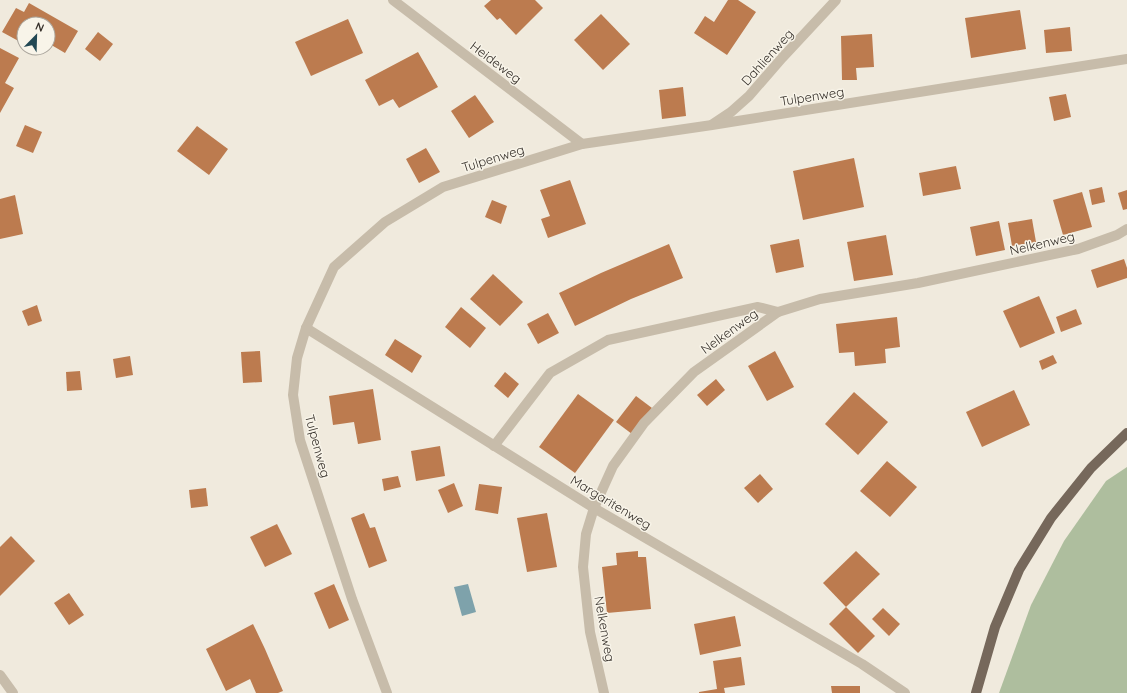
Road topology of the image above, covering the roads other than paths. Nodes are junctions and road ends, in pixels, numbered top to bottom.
1 (393, 0) edge
2 (836, 0) edge
3 (1127, 59) edge
4 (712, 125) junction
5 (582, 144) junction
6 (1127, 229) edge
7 (778, 312) junction
8 (306, 328) junction
9 (1127, 433) edge
10 (494, 446) junction
11 (594, 508) junction
12 (0, 675) edge
13 (13, 693) edge
14 (387, 693) edge
15 (604, 693) edge
16 (905, 693) edge
17 (976, 693) edge

1 - 5 street, Heideweg
2 - 4 street, Dahlienweg
3 - 4 street, Tulpenweg
4 - 5 street, Tulpenweg
5 - 8 street, Tulpenweg
6 - 7 street, Nelkenweg
7 - 10 street
7 - 11 street, Nelkenweg
8 - 10 street, Margaritenweg
8 - 14 street, Tulpenweg
9 - 17 main road
10 - 11 street, Margaritenweg
11 - 15 street, Nelkenweg
11 - 16 street, Margaritenweg
12 - 13 street

